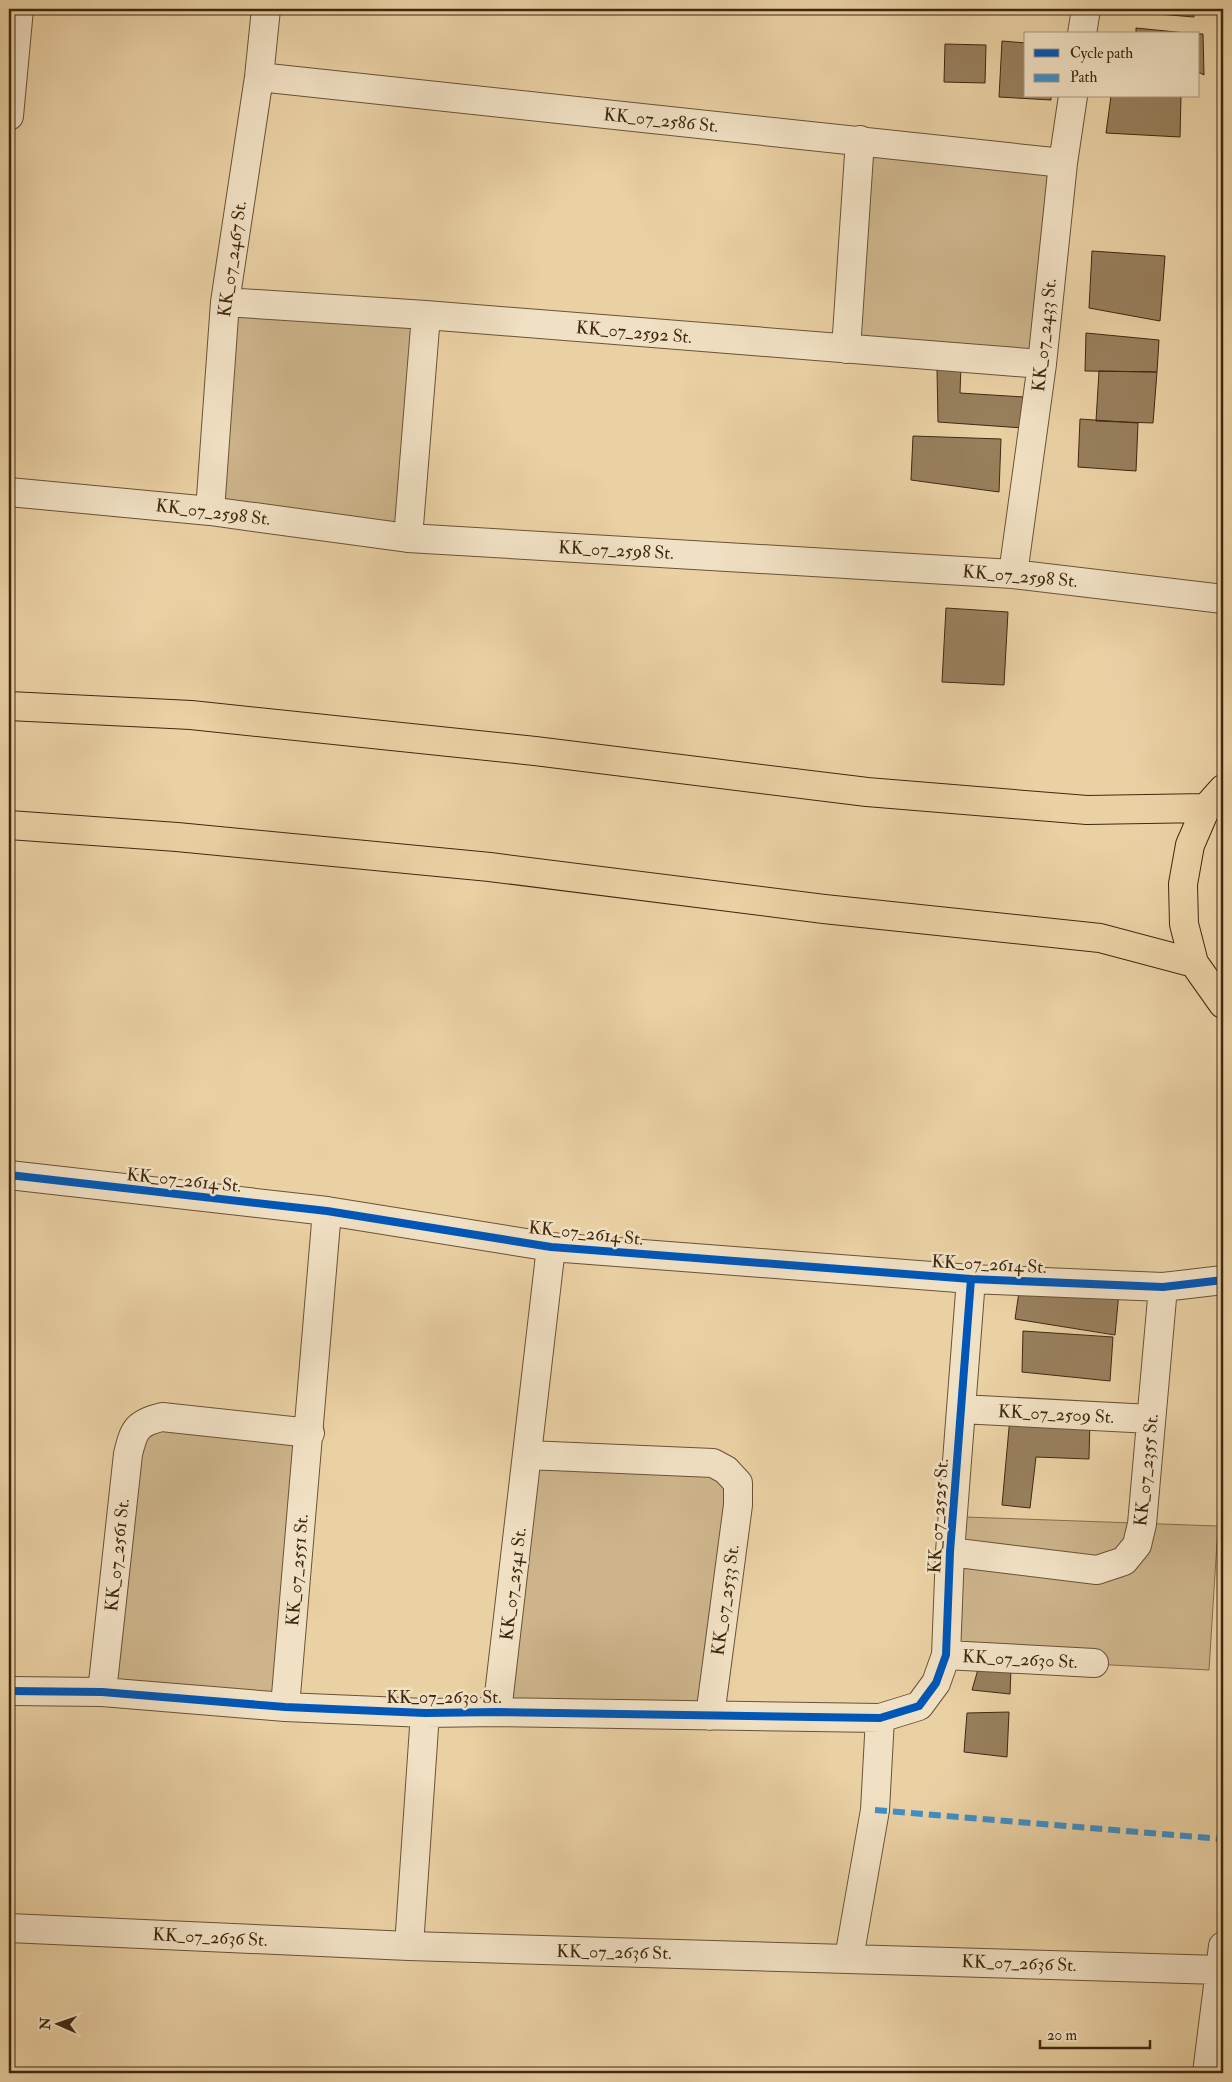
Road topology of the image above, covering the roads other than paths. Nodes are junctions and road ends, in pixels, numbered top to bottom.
1 (19, 9) edge
2 (266, 9) edge
3 (1086, 9) edge
4 (1082, 32) edge
5 (12, 51) edge
6 (259, 78) junction
7 (1073, 98) edge
8 (9, 116) edge
9 (860, 140) junction
10 (1063, 163) junction
11 (225, 302) junction
12 (426, 315) junction
13 (846, 348) junction
14 (1042, 364) junction
15 (9, 492) edge
16 (210, 511) junction
17 (408, 538) junction
18 (1013, 574) junction
19 (1223, 599) edge
20 (9, 706) edge
21 (1215, 798) edge
22 (9, 825) edge
23 (1194, 963) junction
24 (1223, 1004) edge
25 (9, 1175) edge
26 (327, 1211) junction
27 (551, 1247) junction
28 (972, 1279) junction
29 (1223, 1280) edge
30 (1163, 1287) junction
31 (962, 1408) junction
32 (1151, 1419) junction
33 (310, 1433) junction
34 (528, 1456) junction
35 (950, 1552) junction
36 (946, 1655) junction
37 (1094, 1663) dead end
38 (9, 1691) edge
39 (102, 1692) junction
40 (285, 1707) junction
41 (497, 1712) junction
42 (425, 1713) junction
43 (710, 1716) junction
44 (880, 1718) junction
45 (9, 1928) edge
46 (409, 1946) junction
47 (849, 1958) junction
48 (1222, 1958) edge
49 (1207, 2073) edge

1 - 5 street
2 - 6 street, KK_07_2467 St.
3 - 4 street
5 - 8 street
6 - 9 street, KK_07_2586 St.
6 - 11 street, KK_07_2467 St.
7 - 10 street, KK_07_2433 St.
9 - 10 street, KK_07_2586 St.
9 - 13 street
10 - 14 street, KK_07_2433 St.
11 - 12 street, KK_07_2592 St.
11 - 16 street, KK_07_2467 St.
12 - 13 street, KK_07_2592 St.
12 - 17 street
13 - 14 street, KK_07_2592 St.
14 - 18 street, KK_07_2433 St.
15 - 16 street, KK_07_2598 St.
16 - 17 street, KK_07_2598 St.
17 - 18 street, KK_07_2598 St.
18 - 19 street, KK_07_2598 St.
20 - 21 highway
21 - 23 highway
22 - 23 highway
23 - 24 highway
25 - 26 street, KK_07_2614 St.
26 - 27 street, KK_07_2614 St.
26 - 33 street, KK_07_2551 St.
27 - 28 street, KK_07_2614 St.
27 - 34 street, KK_07_2541 St.
28 - 30 street, KK_07_2614 St.
28 - 31 street, KK_07_2525 St.
29 - 30 street, KK_07_2614 St.
30 - 32 street, KK_07_2355 St.
31 - 32 street, KK_07_2509 St.
31 - 35 street, KK_07_2525 St.
32 - 35 street, KK_07_2355 St.
33 - 39 street, KK_07_2561 St.
33 - 40 street, KK_07_2551 St.
34 - 41 street, KK_07_2541 St.
34 - 43 street, KK_07_2533 St.
35 - 36 street, KK_07_2525 St.
36 - 37 street, KK_07_2630 St.
36 - 44 street, KK_07_2525 St.
38 - 39 street, KK_07_2630 St.
39 - 40 street, KK_07_2630 St.
40 - 42 street, KK_07_2630 St.
41 - 42 street, KK_07_2630 St.
41 - 43 street, KK_07_2630 St.
42 - 46 street
43 - 44 street, KK_07_2630 St.
44 - 47 street
45 - 46 street, KK_07_2636 St.
46 - 47 street, KK_07_2636 St.
47 - 48 street, KK_07_2636 St.
48 - 49 street

